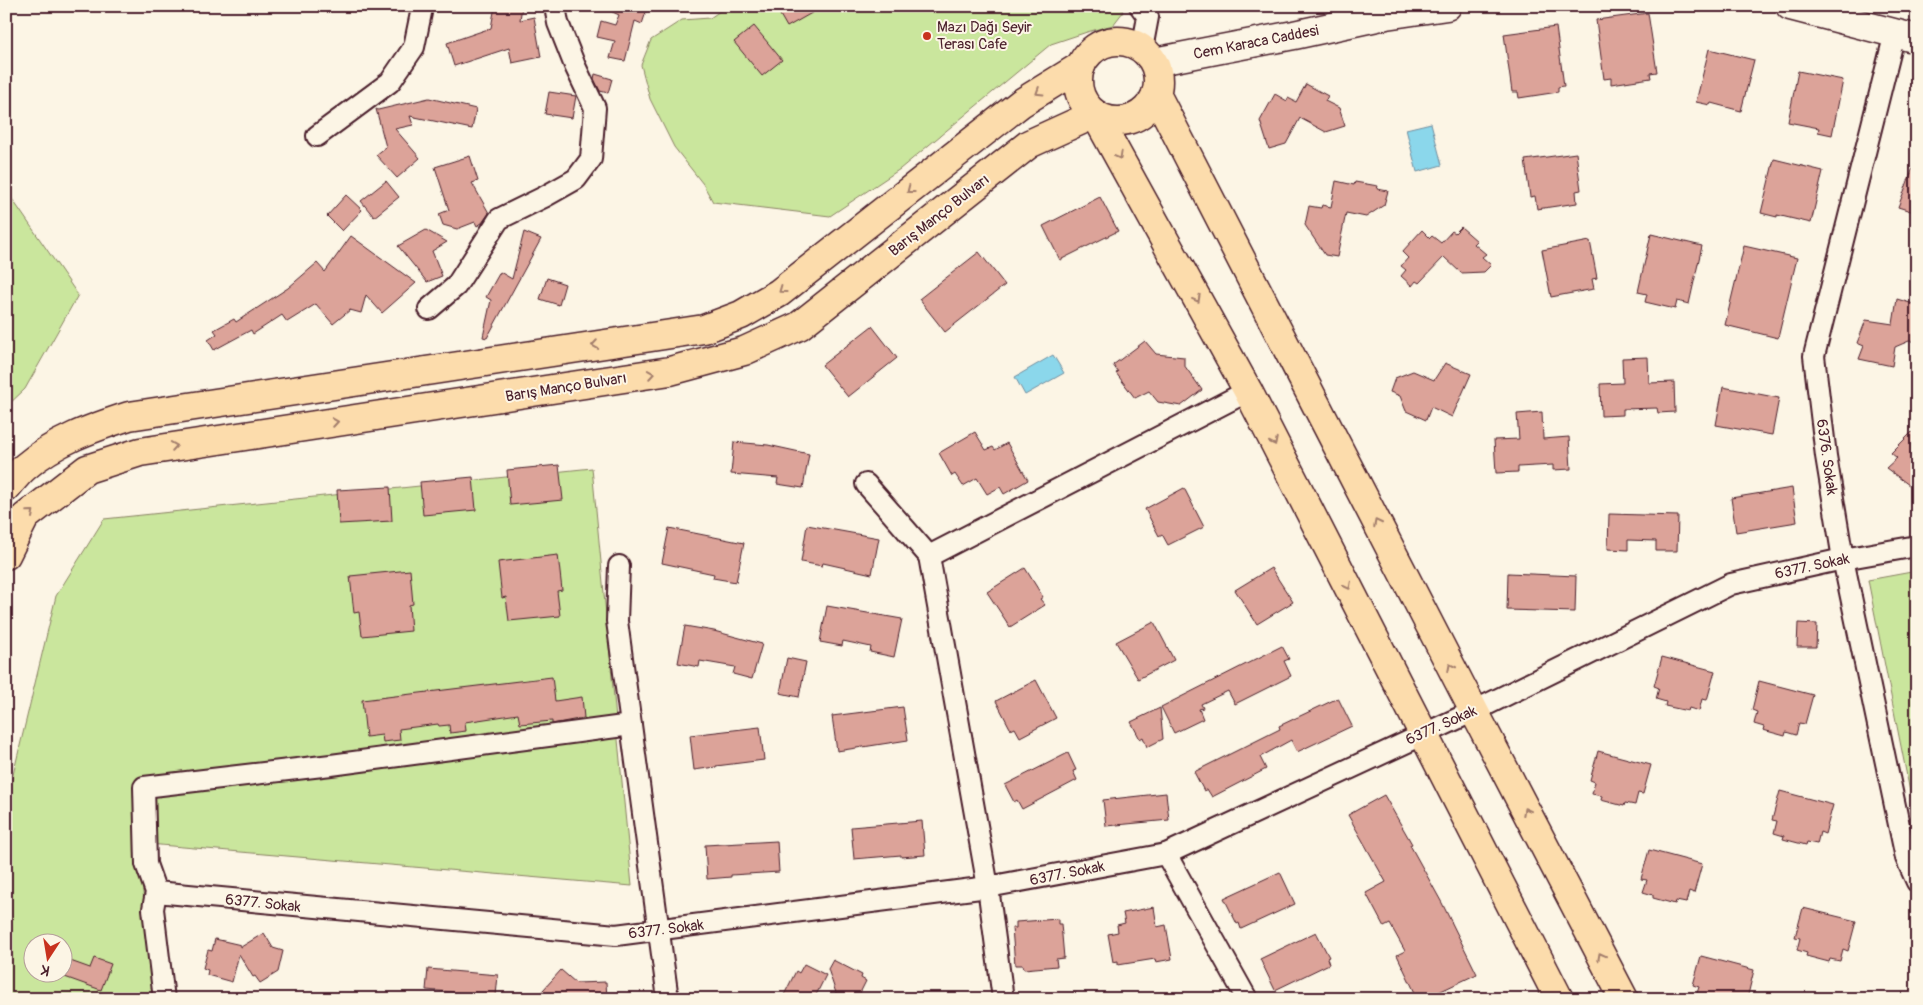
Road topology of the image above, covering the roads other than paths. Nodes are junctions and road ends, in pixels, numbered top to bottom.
1 (419, 6) edge
2 (555, 6) edge
3 (1140, 6) edge
4 (1447, 6) edge
5 (1790, 6) edge
6 (1906, 36) edge
7 (1148, 56) junction
8 (1081, 66) junction
9 (1156, 94) junction
10 (1095, 114) junction
11 (317, 136) dead end
12 (429, 308) dead end
13 (1248, 391) junction
14 (866, 484) dead end
15 (6, 488) edge
16 (1917, 546) edge
17 (6, 555) edge
18 (929, 556) junction
19 (1842, 559) junction
20 (619, 566) dead end
21 (1474, 711) junction
22 (631, 725) junction
23 (1423, 733) junction
24 (1166, 854) junction
25 (1911, 857) edge
26 (1917, 882) edge
27 (988, 887) junction
28 (156, 892) junction
29 (658, 931) junction
30 (164, 999) edge
31 (668, 999) edge
32 (1003, 999) edge
33 (1247, 999) edge
34 (1559, 999) edge
35 (1624, 999) edge

1 - 11 street
2 - 12 street
3 - 7 street
4 - 7 street, Cem Karaca Caddesi
5 - 6 street
6 - 19 street, 6376. Sokak
7 - 8 main road
7 - 9 main road
8 - 10 main road
8 -> 15 main road
9 - 10 main road
21 -> 9 main road
10 -> 13 main road
17 -> 10 main road, Barış Manço Bulvarı
13 - 18 street
13 -> 23 main road
14 - 18 street
16 - 19 street, 6377. Sokak
18 - 27 street
19 - 21 street, 6377. Sokak
19 - 25 street, 6376. Sokak
20 - 22 street
21 - 23 street, 6377. Sokak
35 -> 21 main road
22 - 28 street
22 - 29 street
23 - 24 street, 6377. Sokak
23 - 34 main road
24 - 27 street, 6377. Sokak
24 - 33 street
25 - 26 street, 6376. Sokak
27 - 29 street, 6377. Sokak
27 - 32 street
28 - 29 street, 6377. Sokak
28 - 30 street
29 - 31 street

